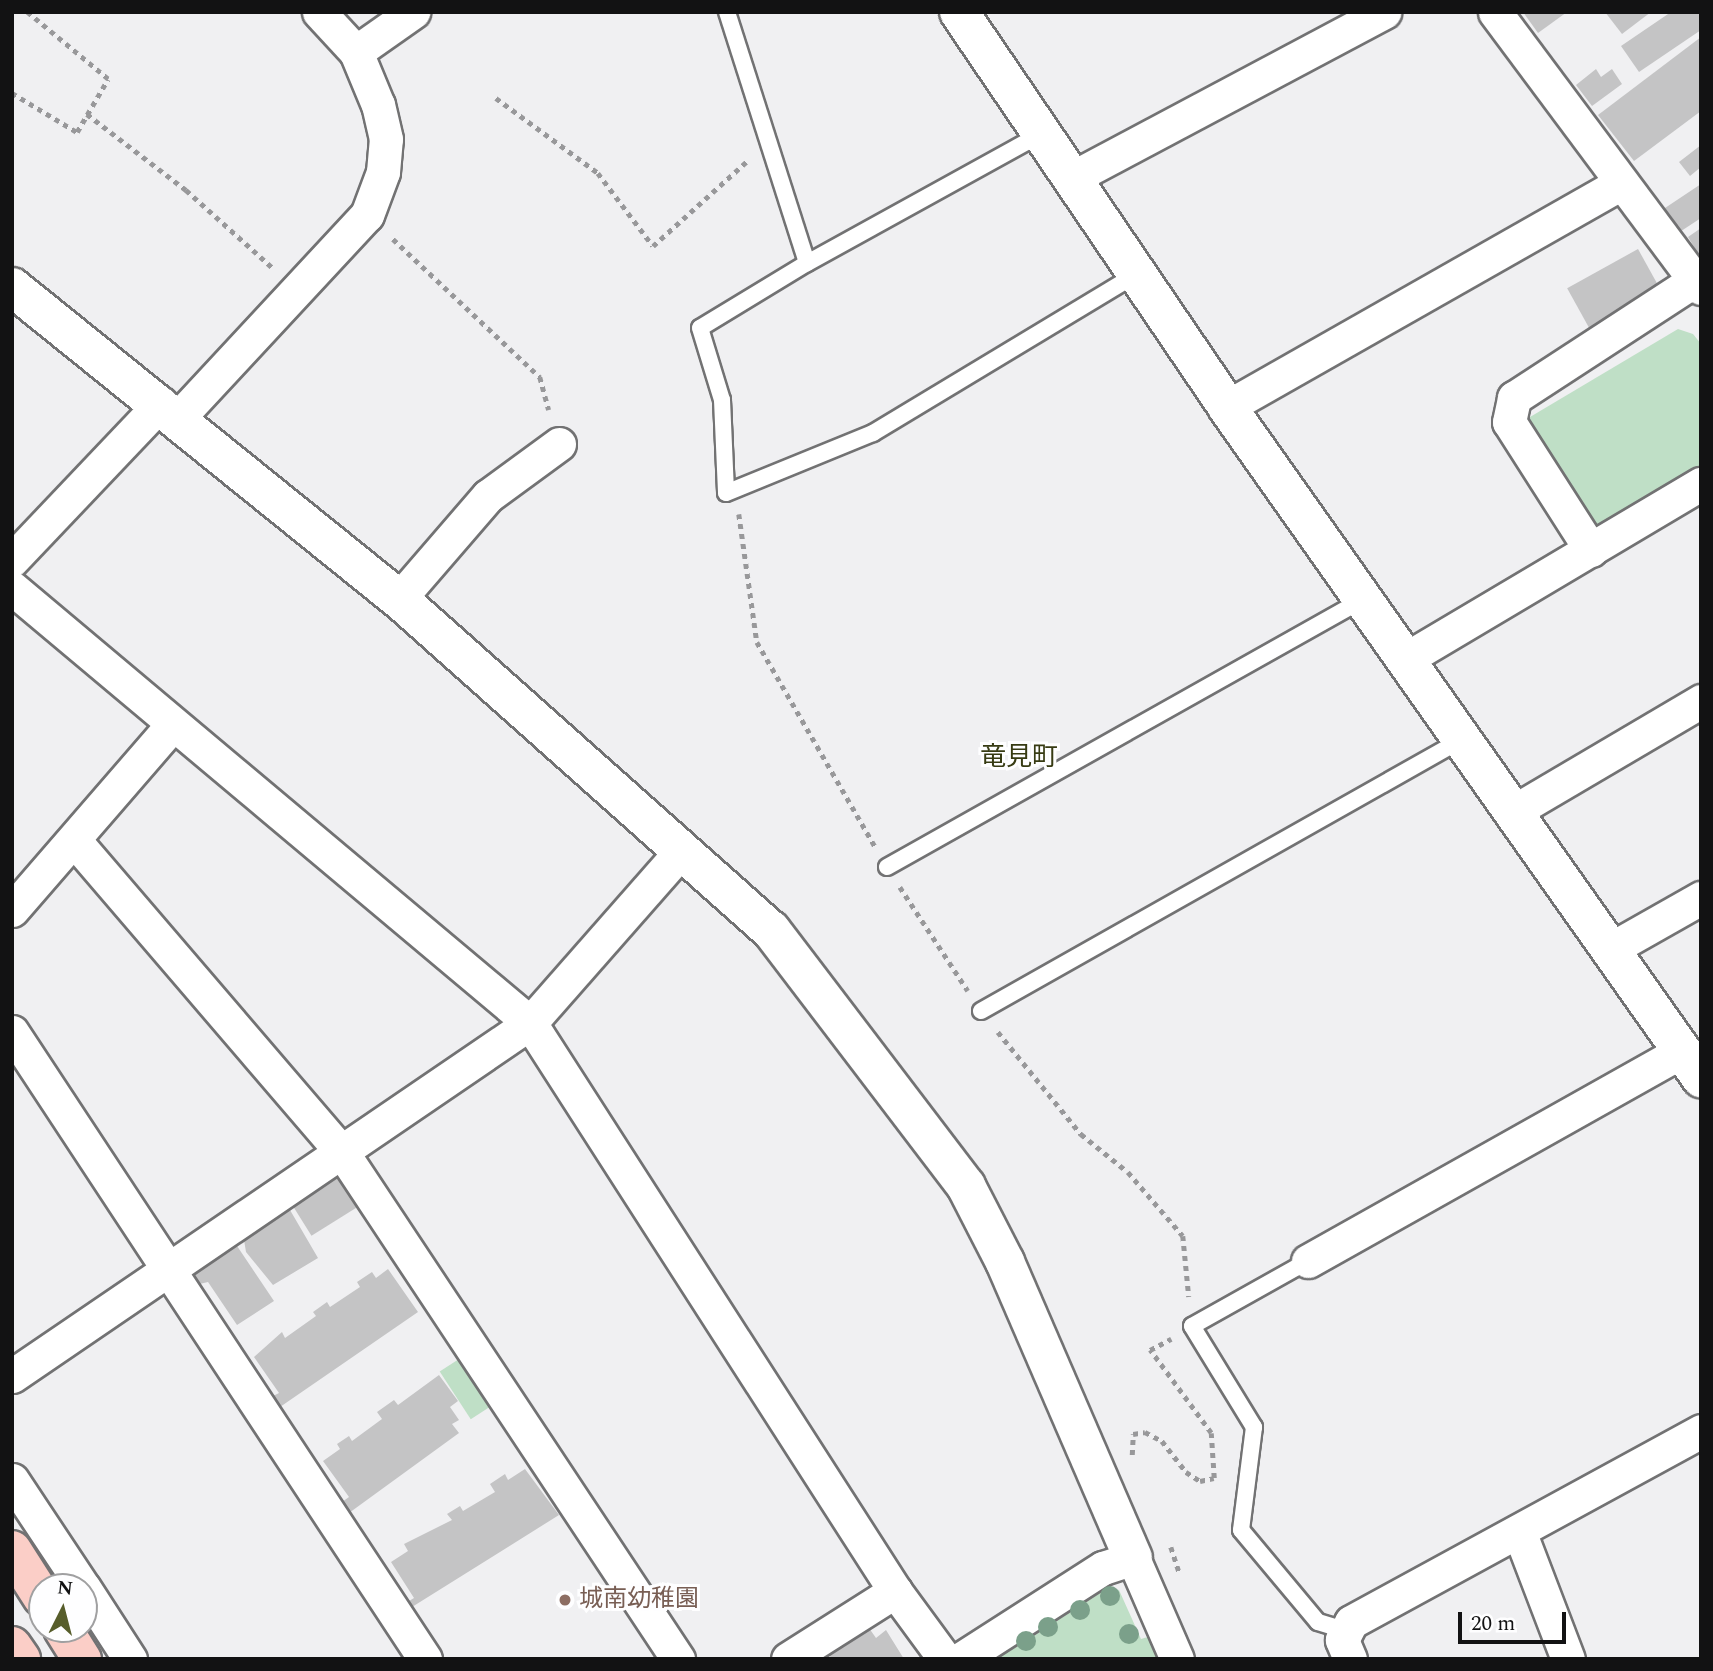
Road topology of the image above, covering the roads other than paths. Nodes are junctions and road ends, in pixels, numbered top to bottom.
1 (319, 12) edge
2 (413, 12) edge
3 (727, 12) edge
4 (959, 12) edge
5 (1384, 12) edge
6 (1495, 12) edge
7 (356, 52) junction
8 (1039, 135) junction
9 (1070, 179) junction
10 (1620, 184) junction
11 (807, 263) junction
12 (1137, 274) junction
13 (1699, 281) edge
14 (12, 287) edge
15 (1227, 407) junction
16 (170, 410) junction
17 (559, 443) road end
18 (1701, 485) edge
19 (1591, 550) junction
20 (12, 560) edge
21 (12, 588) edge
22 (400, 599) junction
23 (1362, 600) junction
24 (1404, 660) junction
25 (1701, 701) edge
26 (172, 725) junction
27 (1461, 740) junction
28 (1511, 813) junction
29 (74, 840) junction
30 (681, 851) junction
31 (887, 867) road end
32 (1701, 898) edge
33 (12, 911) edge
34 (1609, 950) junction
35 (981, 1011) road end
36 (530, 1023) junction
37 (12, 1032) edge
38 (1694, 1068) edge
39 (344, 1155) junction
40 (1308, 1261) joint
41 (168, 1270) junction
42 (12, 1376) edge
43 (1701, 1431) edge
44 (12, 1480) edge
45 (1519, 1531) junction
46 (12, 1550) edge
47 (1133, 1558) junction
48 (74, 1573) edge
49 (28, 1575) edge
50 (895, 1591) junction
51 (98, 1610) edge
52 (72, 1643) edge
53 (1348, 1645) edge
54 (82, 1659) edge
55 (130, 1659) edge
56 (425, 1659) edge
57 (678, 1659) edge
58 (788, 1659) edge
59 (945, 1659) edge
60 (961, 1659) edge
61 (1177, 1659) edge
62 (1568, 1659) edge

1 - 7 street
2 - 7 street
3 - 11 lane
4 - 8 street
5 - 9 street
6 - 10 street
7 - 16 street
8 - 9 street
8 - 11 lane
9 - 12 street
10 - 13 street
10 - 15 street
11 - 12 lane
12 - 15 street
13 - 19 street
14 - 16 street
15 - 23 street
16 - 20 street
16 - 22 street
17 - 22 street
18 - 19 street
19 - 24 street
21 - 26 street
22 - 30 street
23 - 24 street
23 - 31 lane
24 - 27 street
25 - 28 street
26 - 29 street
26 - 36 street
27 - 28 street
27 - 35 lane
28 - 34 street
29 - 33 street
29 - 39 street
30 - 36 street
30 - 47 street
32 - 34 street
34 - 38 street
36 - 39 street
36 - 50 street
37 - 41 street
38 - 40 street
39 - 41 street
39 - 57 street
40 - 53 lane
41 - 42 street
41 - 56 street
43 - 45 street
44 - 48 street
45 - 53 street
45 - 62 street
46 - 49 highway
47 - 60 street
47 - 61 street
50 - 58 street
50 - 59 street
51 - 55 street
52 - 54 highway

